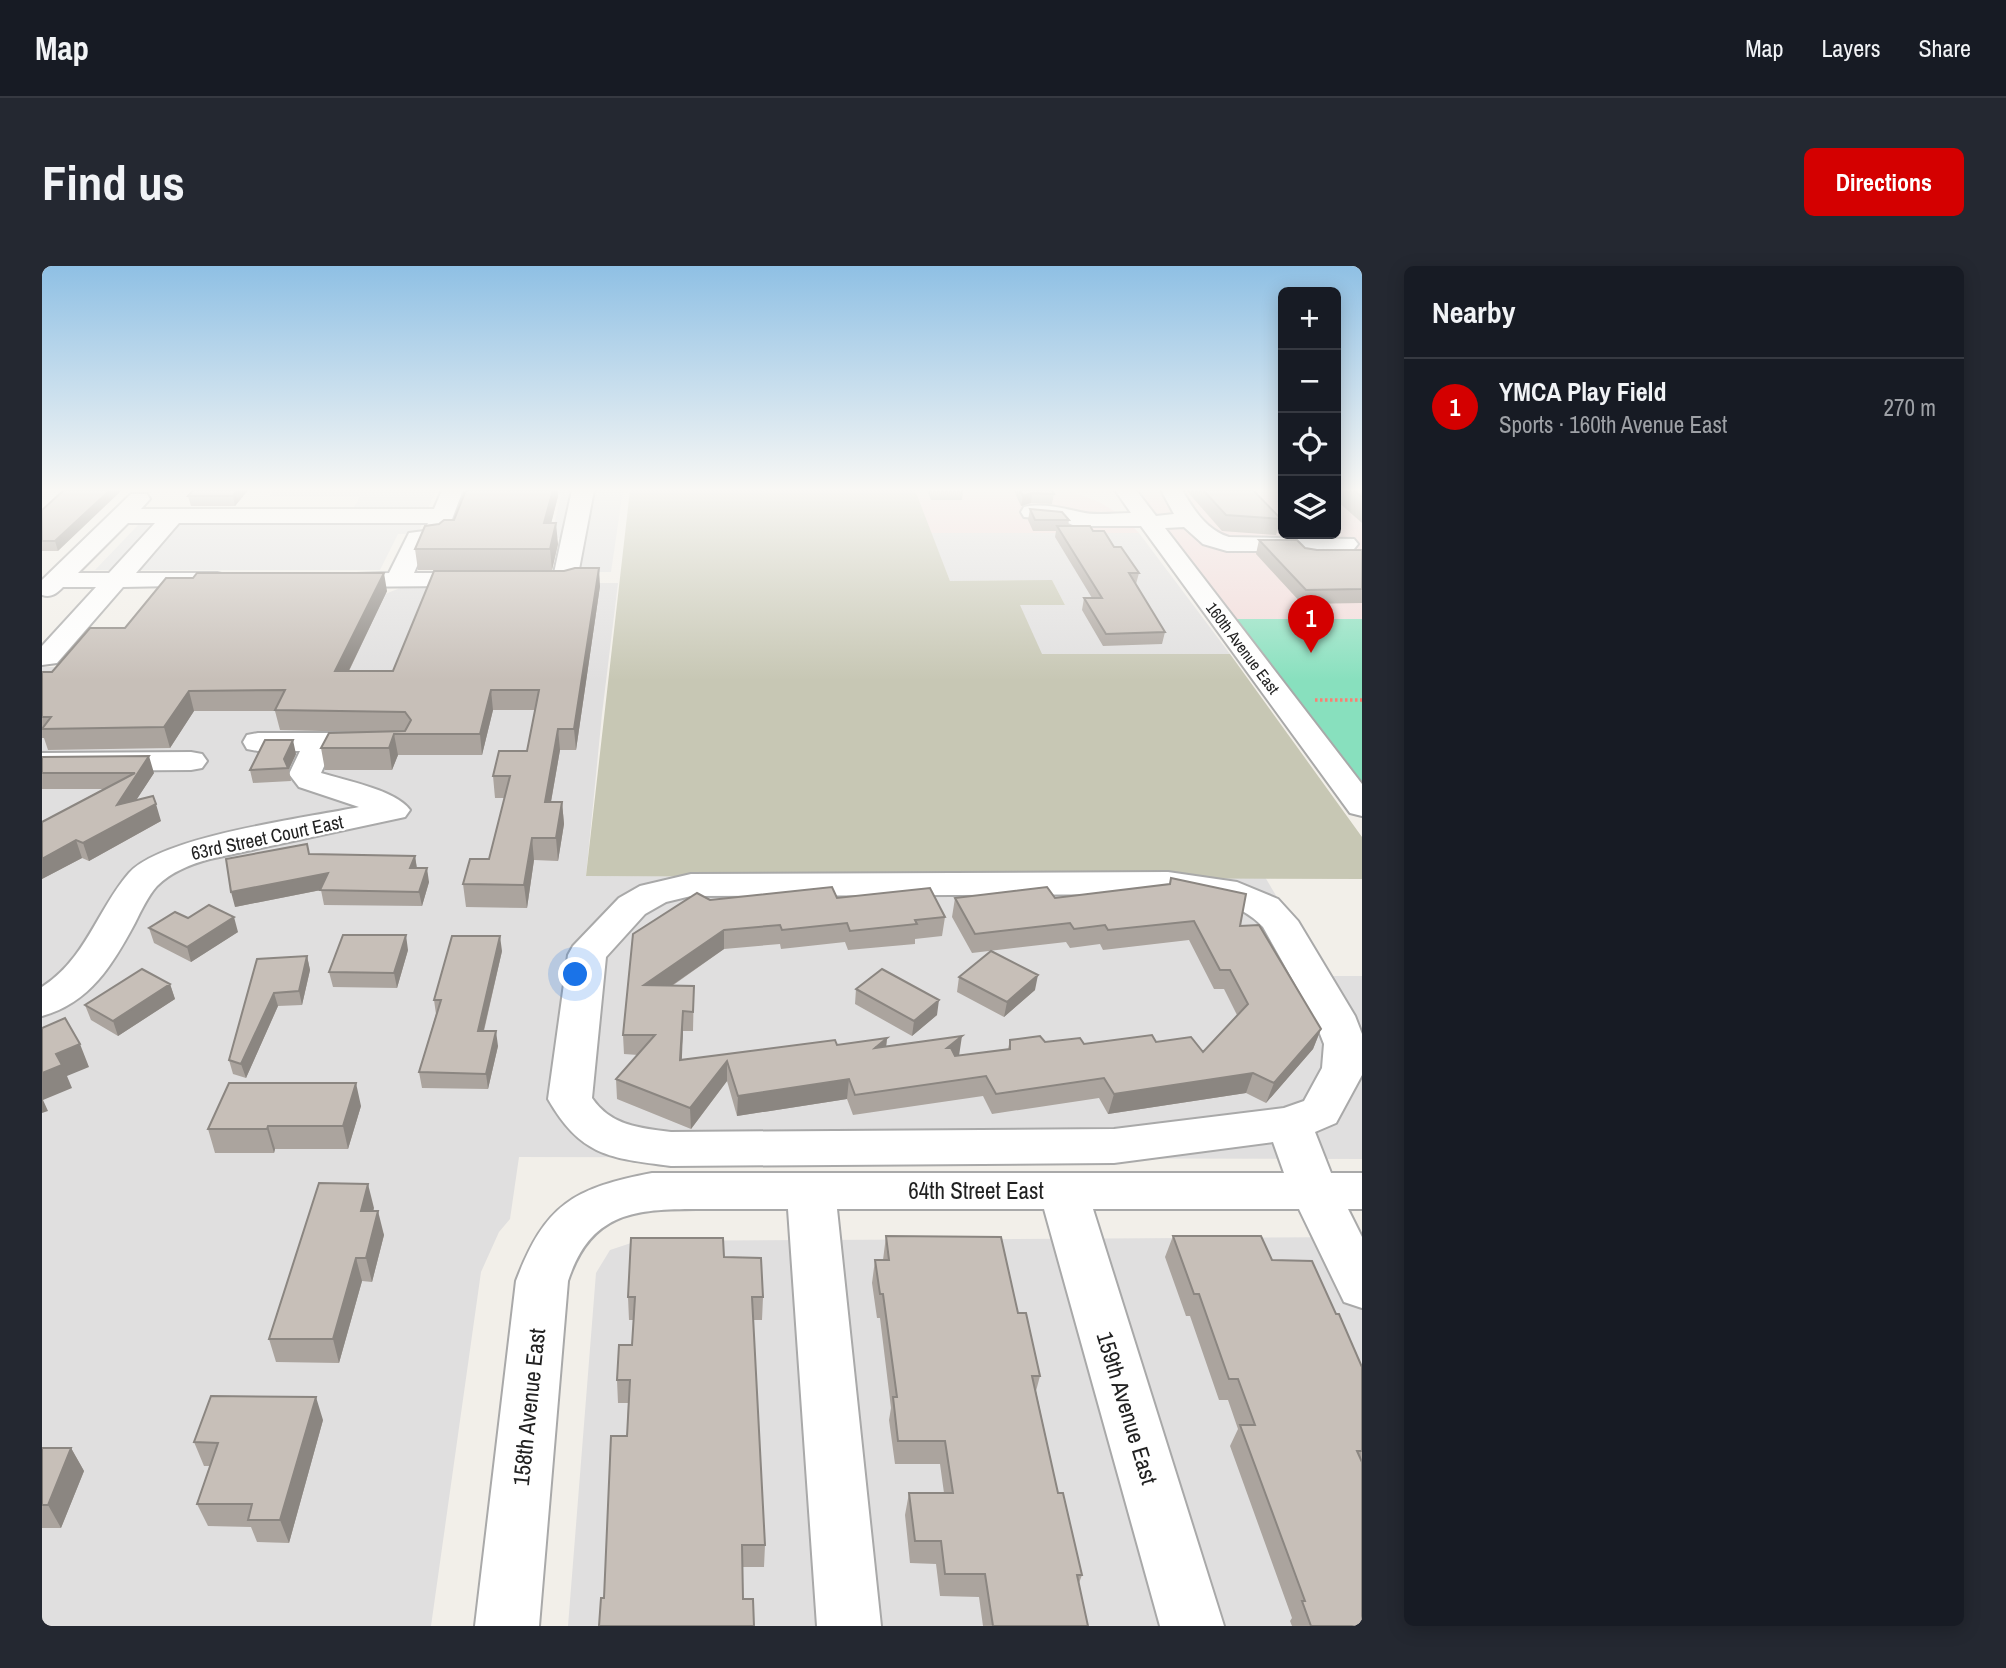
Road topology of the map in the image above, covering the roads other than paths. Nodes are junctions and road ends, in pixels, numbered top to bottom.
1 (83, 553) edge
2 (137, 553) edge
3 (410, 553) edge
4 (570, 553) edge
5 (1169, 553) edge
6 (116, 580) junction
7 (245, 580) edge
8 (309, 580) edge
9 (398, 580) junction
10 (49, 587) edge
11 (42, 657) edge
12 (258, 742) dead end
13 (320, 742) junction
14 (397, 742) edge
15 (191, 761) dead end
16 (42, 762) edge
17 (1362, 806) edge
18 (42, 1003) edge
19 (1289, 1124) junction
20 (672, 1170) junction
21 (1314, 1190) junction
22 (811, 1191) junction
23 (1063, 1191) junction
24 (1362, 1191) edge
25 (594, 1207) joint
26 (1362, 1287) edge
27 (507, 1626) edge
28 (849, 1626) edge
29 (1192, 1626) edge

1 - 10 street
2 - 6 street
3 - 9 street
4 - 9 street
5 - 17 street, 160th Avenue East
6 - 7 street
6 - 10 street
6 - 11 street
8 - 9 street
12 - 13 street
13 - 14 street
13 - 18 street, 63rd Street Court East
15 - 16 street
19 - 20 street
19 - 20 street
19 - 21 street
20 - 22 street, 64th Street East
20 - 25 street, 64th Street East
21 - 23 street, 64th Street East
21 - 24 street, 64th Street East
21 - 26 street
22 - 23 street, 64th Street East
22 - 28 street
23 - 29 street, 159th Avenue East
25 - 27 street, 158th Avenue East

